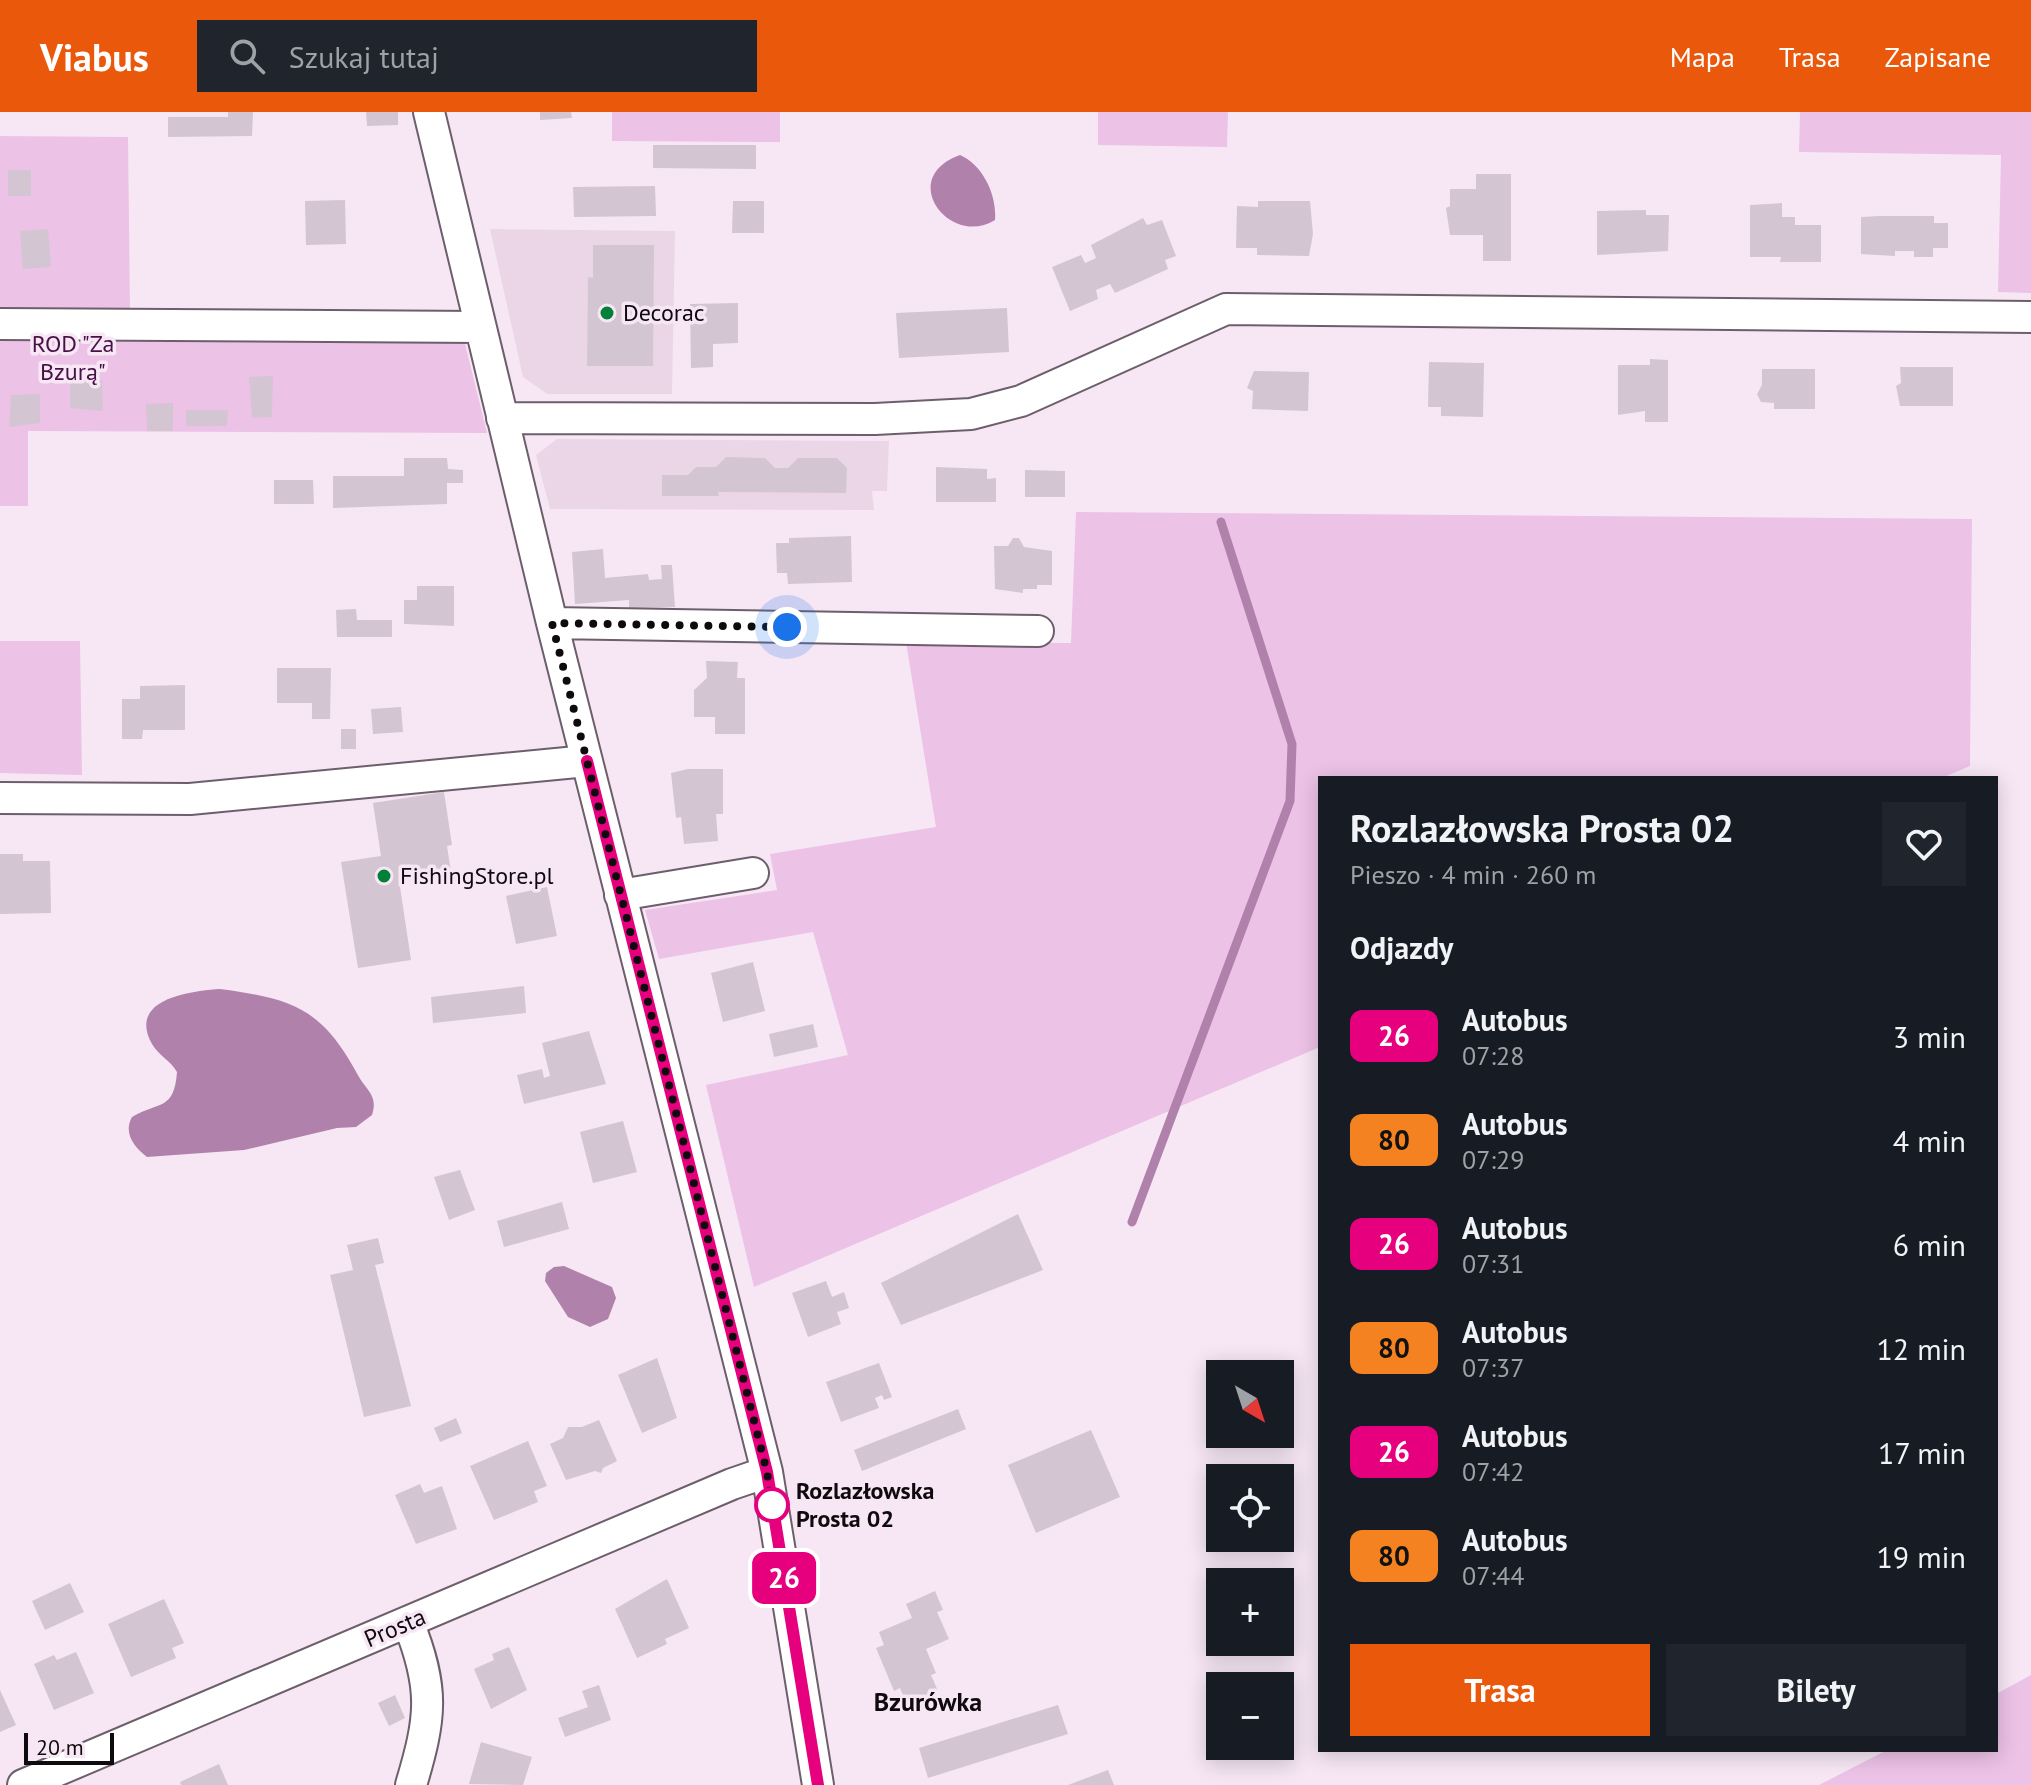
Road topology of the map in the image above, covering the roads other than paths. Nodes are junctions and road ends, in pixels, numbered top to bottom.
1 (429, 112) edge
2 (2031, 317) edge
3 (0, 324) edge
4 (479, 327) junction
5 (502, 418) junction
6 (552, 623) junction
7 (1038, 631) dead end
8 (587, 761) junction
9 (0, 798) edge
10 (753, 873) dead end
11 (620, 895) junction
12 (767, 1472) junction
13 (408, 1622) junction
14 (23, 1785) edge
15 (411, 1785) edge
16 (818, 1785) edge

1 - 4 street
2 - 5 street
3 - 4 street
4 - 5 street
5 - 6 street
6 - 7 street
6 - 8 street
8 - 9 street
8 - 11 street
10 - 11 street
11 - 12 street
12 - 13 street, Prosta
12 - 16 street
13 - 14 street, Prosta
13 - 15 street

